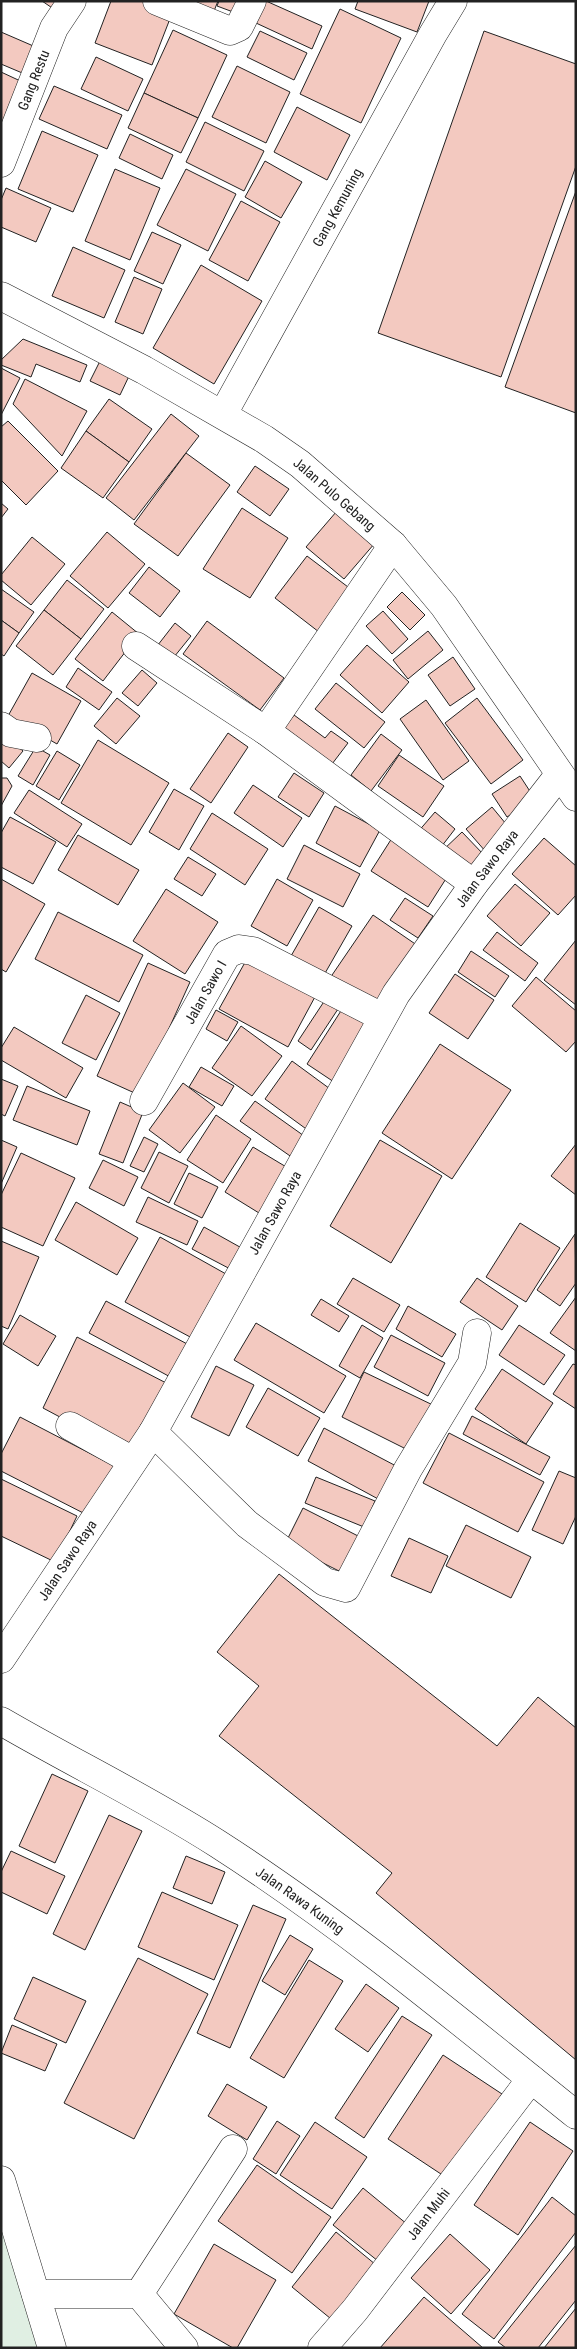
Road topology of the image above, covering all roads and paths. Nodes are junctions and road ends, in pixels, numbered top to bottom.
1 (72, 1) edge
2 (157, 1) edge
3 (252, 1) edge
4 (453, 1) edge
5 (1, 163) edge
6 (1, 296) edge
7 (223, 414) junction
8 (393, 545) junction
9 (136, 646) dead end
10 (1, 726) edge
11 (266, 731) junction
12 (37, 738) dead end
13 (560, 775) junction
14 (576, 797) edge
15 (474, 884) junction
16 (382, 1017) junction
17 (144, 1101) dead end
18 (477, 1334) dead end
19 (70, 1426) dead end
20 (153, 1432) junction
21 (133, 1462) junction
22 (1, 1659) edge
23 (1, 1721) edge
24 (531, 2079) junction
25 (576, 2114) edge
26 (233, 2149) dead end
27 (1, 2180) edge
28 (36, 2294) junction
29 (139, 2294) junction
30 (52, 2348) edge
31 (184, 2348) edge
32 (322, 2348) edge

1 - 5 street, Gang Restu
2 - 3 street
4 - 7 street, Gang Kemuning
6 - 7 street, Jalan Pulo Gebang
7 - 8 street, Jalan Pulo Gebang
8 - 11 street
8 - 13 street, Jalan Pulo Gebang
9 - 11 street
10 - 12 street
11 - 15 street
13 - 14 street, Jalan Pulo Gebang
13 - 15 street, Jalan Sawo Raya
15 - 16 street, Jalan Sawo Raya
16 - 17 street, Jalan Sawo I
16 - 20 street, Jalan Sawo Raya
18 - 20 street
19 - 21 street
20 - 21 street, Jalan Sawo Raya
21 - 22 street, Jalan Sawo Raya
23 - 24 street, Jalan Rawa Kuning
24 - 25 street, Jalan Rawa Kuning
24 - 32 street, Jalan Muhi
26 - 29 street
27 - 28 street
28 - 29 street
28 - 30 street
29 - 31 street

